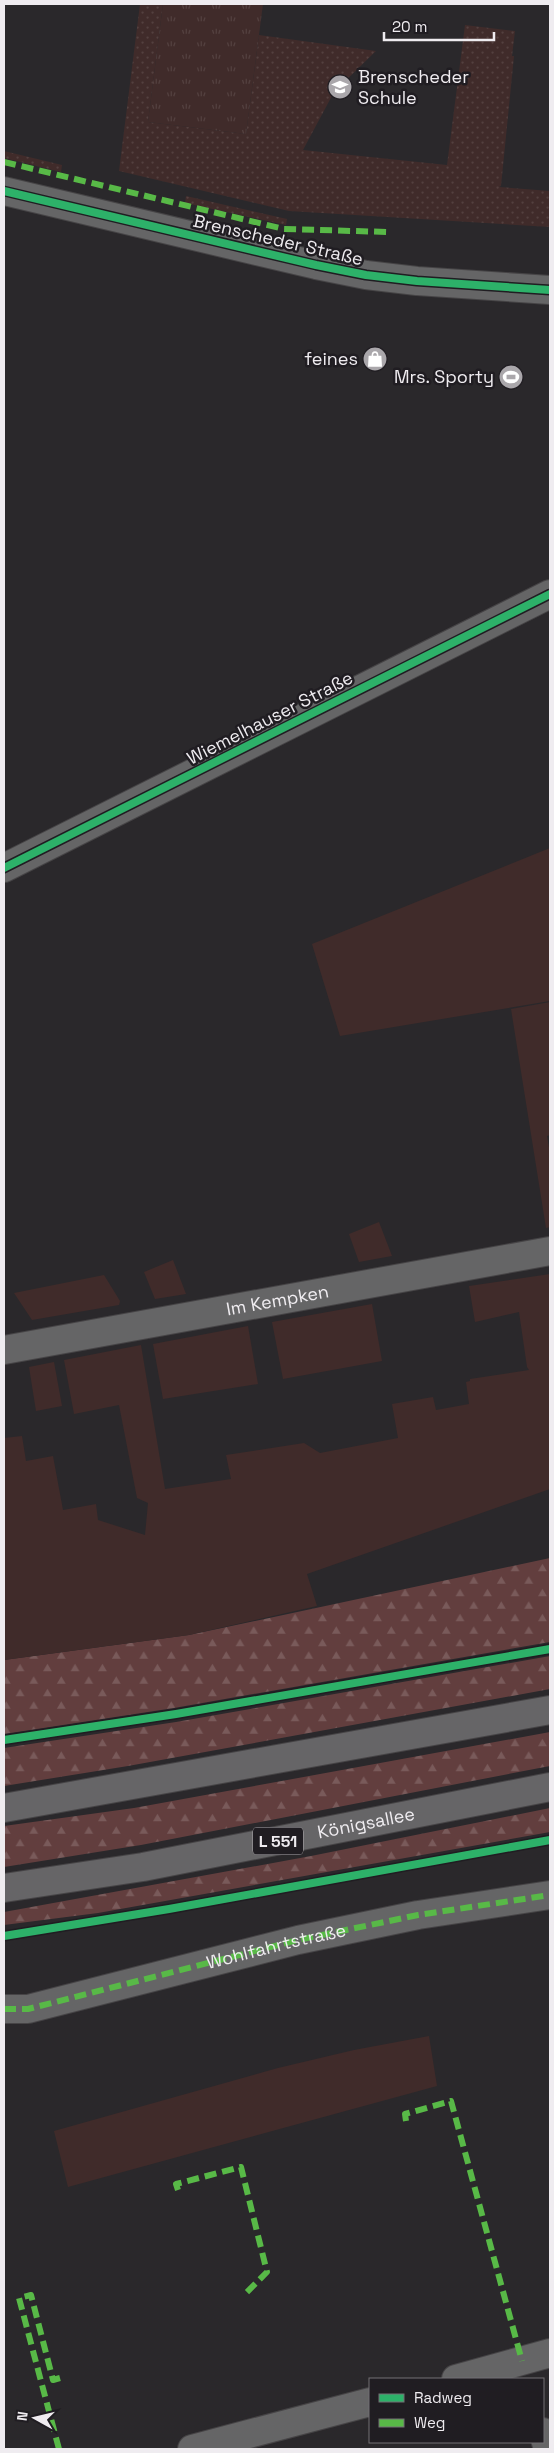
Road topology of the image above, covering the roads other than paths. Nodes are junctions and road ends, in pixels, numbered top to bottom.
1 (4, 191) edge
2 (550, 290) edge
3 (550, 594) edge
4 (4, 868) edge
5 (550, 1251) edge
6 (4, 1350) edge
7 (550, 1710) edge
8 (550, 1787) edge
9 (4, 1808) edge
10 (4, 1888) edge
11 (550, 1895) edge
12 (4, 2009) edge
13 (550, 2353) edge
14 (525, 2370) edge
15 (464, 2378) edge
16 (369, 2402) edge
17 (544, 2435) edge
18 (192, 2449) edge
19 (548, 2449) edge

1 - 2 street, Brenscheder Straße
3 - 4 street, Wiemelhauser Straße
5 - 6 street, Im Kempken
7 - 9 main road
8 - 10 main road, Königsallee / L 551
11 - 12 street, Wohlfahrtstraße
13 - 14 street
14 - 15 street
16 - 18 street
17 - 19 street

